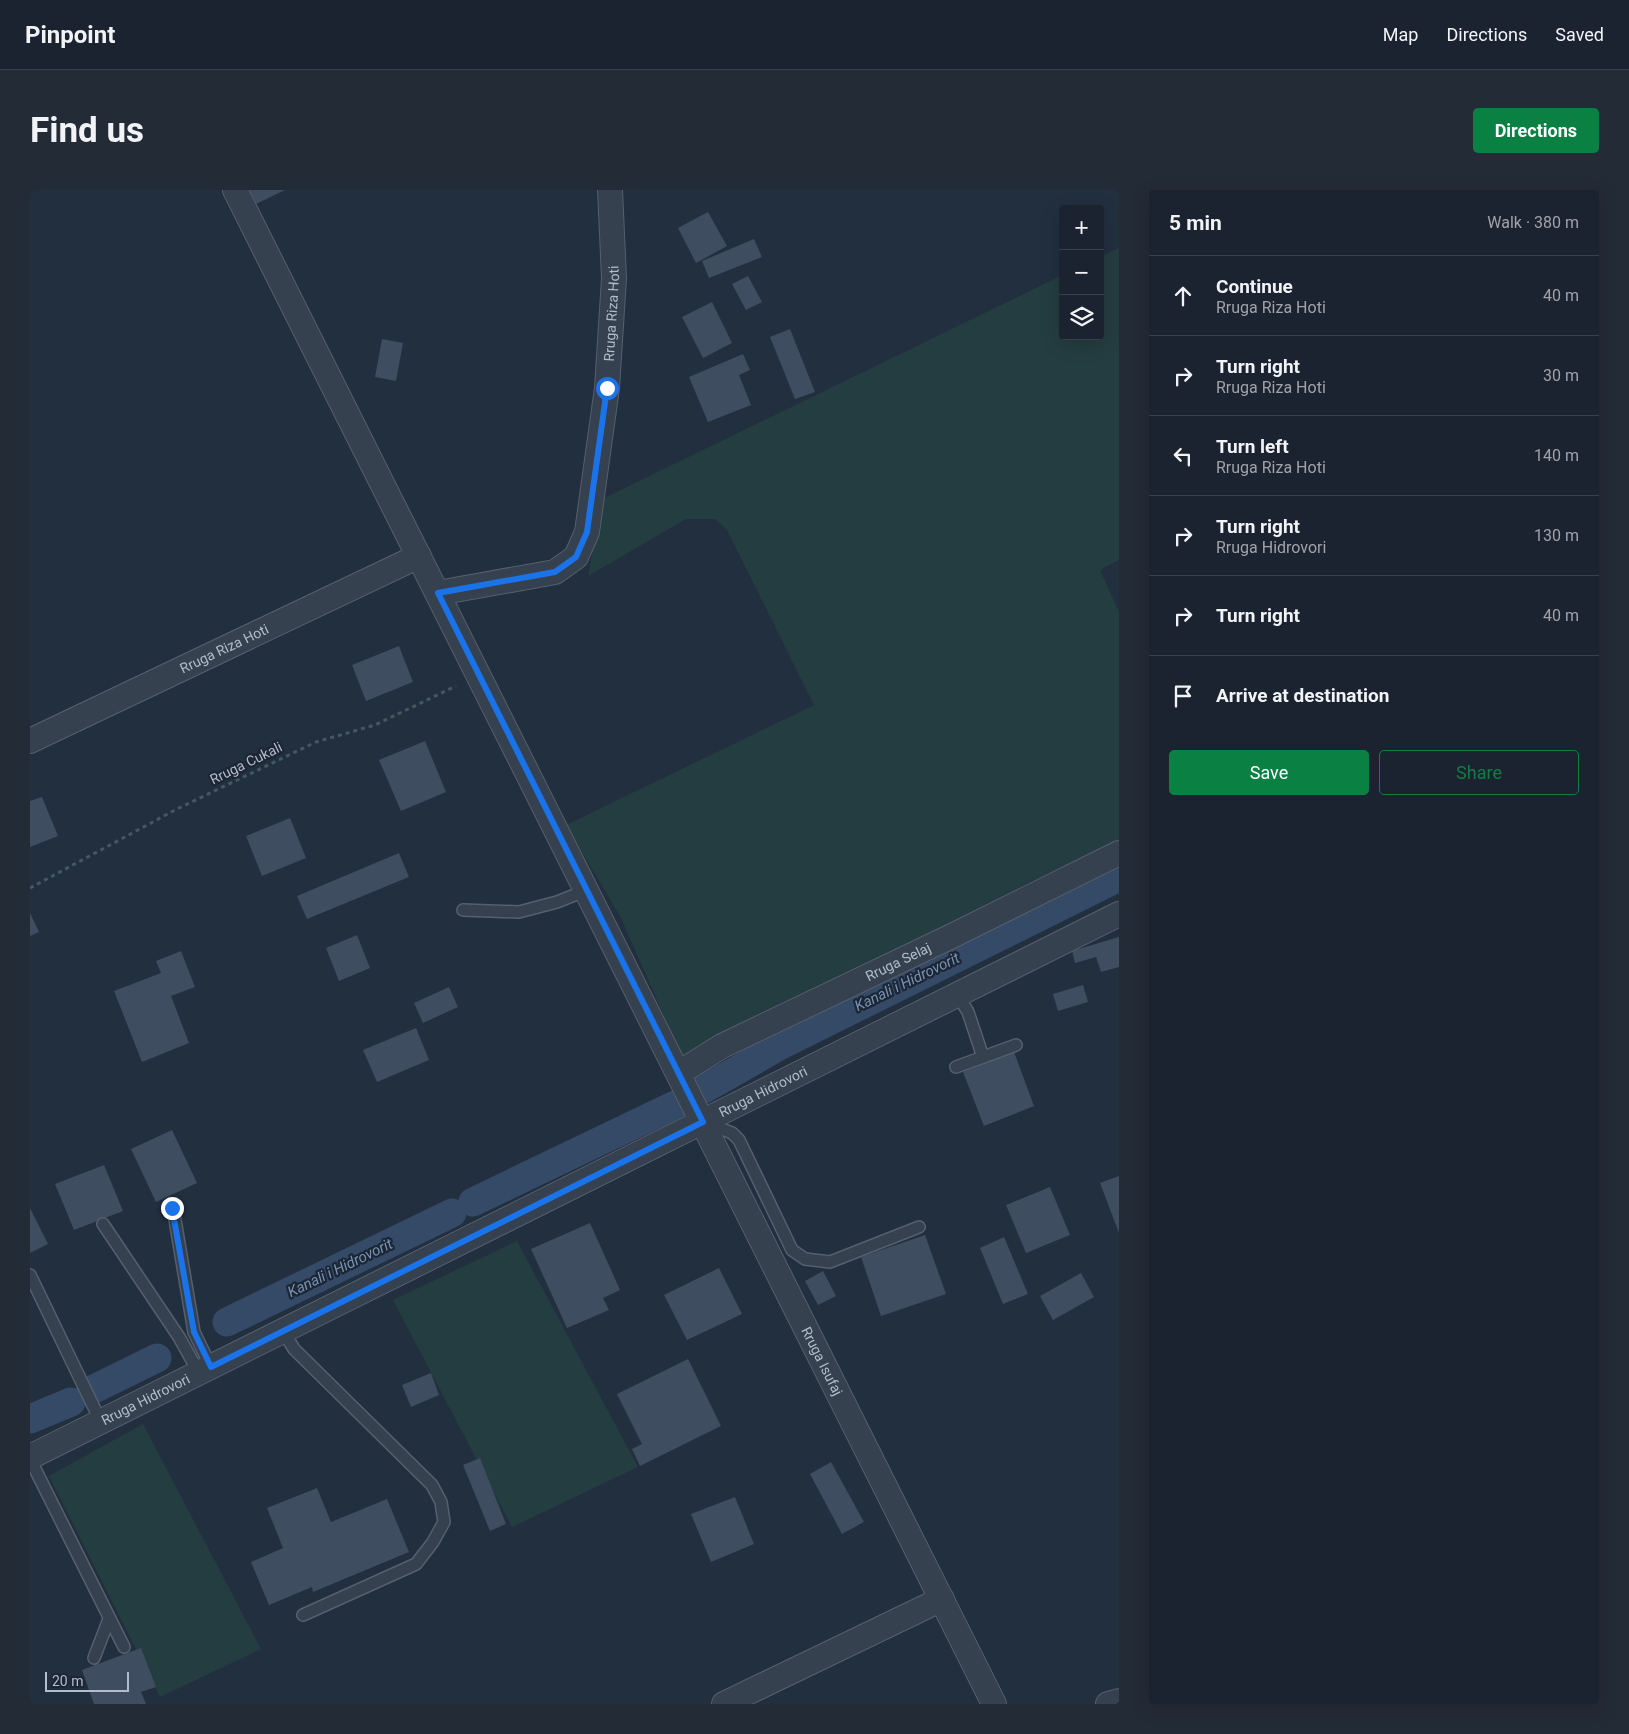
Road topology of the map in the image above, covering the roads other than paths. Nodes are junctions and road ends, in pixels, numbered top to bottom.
1 (235, 190) edge
2 (610, 190) edge
3 (419, 556) junction
4 (438, 593) junction
5 (30, 741) edge
6 (1119, 853) edge
7 (587, 890) junction
8 (463, 910) dead end
9 (1119, 914) edge
10 (957, 994) junction
11 (1016, 1045) dead end
12 (983, 1057) junction
13 (956, 1067) dead end
14 (679, 1073) junction
15 (703, 1122) junction
16 (172, 1208) dead end
17 (103, 1224) dead end
18 (919, 1227) dead end
19 (30, 1275) edge
20 (283, 1331) junction
21 (205, 1370) junction
22 (101, 1422) junction
23 (30, 1458) edge
24 (942, 1599) junction
25 (303, 1615) dead end
26 (109, 1619) junction
27 (124, 1647) dead end
28 (94, 1658) dead end
29 (1119, 1701) edge
30 (724, 1704) edge
31 (994, 1704) edge
32 (1108, 1704) edge

1 - 3 street
2 - 4 street, Rruga Riza Hoti
3 - 4 street
3 - 5 street, Rruga Riza Hoti
4 - 7 street
6 - 14 street, Rruga Selaj
7 - 8 lane
7 - 14 street
9 - 10 street, Rruga Hidrovori
10 - 12 lane
10 - 15 street, Rruga Hidrovori
11 - 12 lane
12 - 13 lane
14 - 15 street
15 - 18 lane
15 - 20 street, Rruga Hidrovori
15 - 24 street, Rruga Isufaj
16 - 21 lane
17 - 21 lane
19 - 22 lane
20 - 21 street, Rruga Hidrovori
20 - 25 lane
21 - 22 street, Rruga Hidrovori
22 - 23 street, Rruga Hidrovori
23 - 26 lane
24 - 30 street
24 - 31 street, Rruga Isufaj
26 - 27 lane
26 - 28 lane
29 - 32 street

